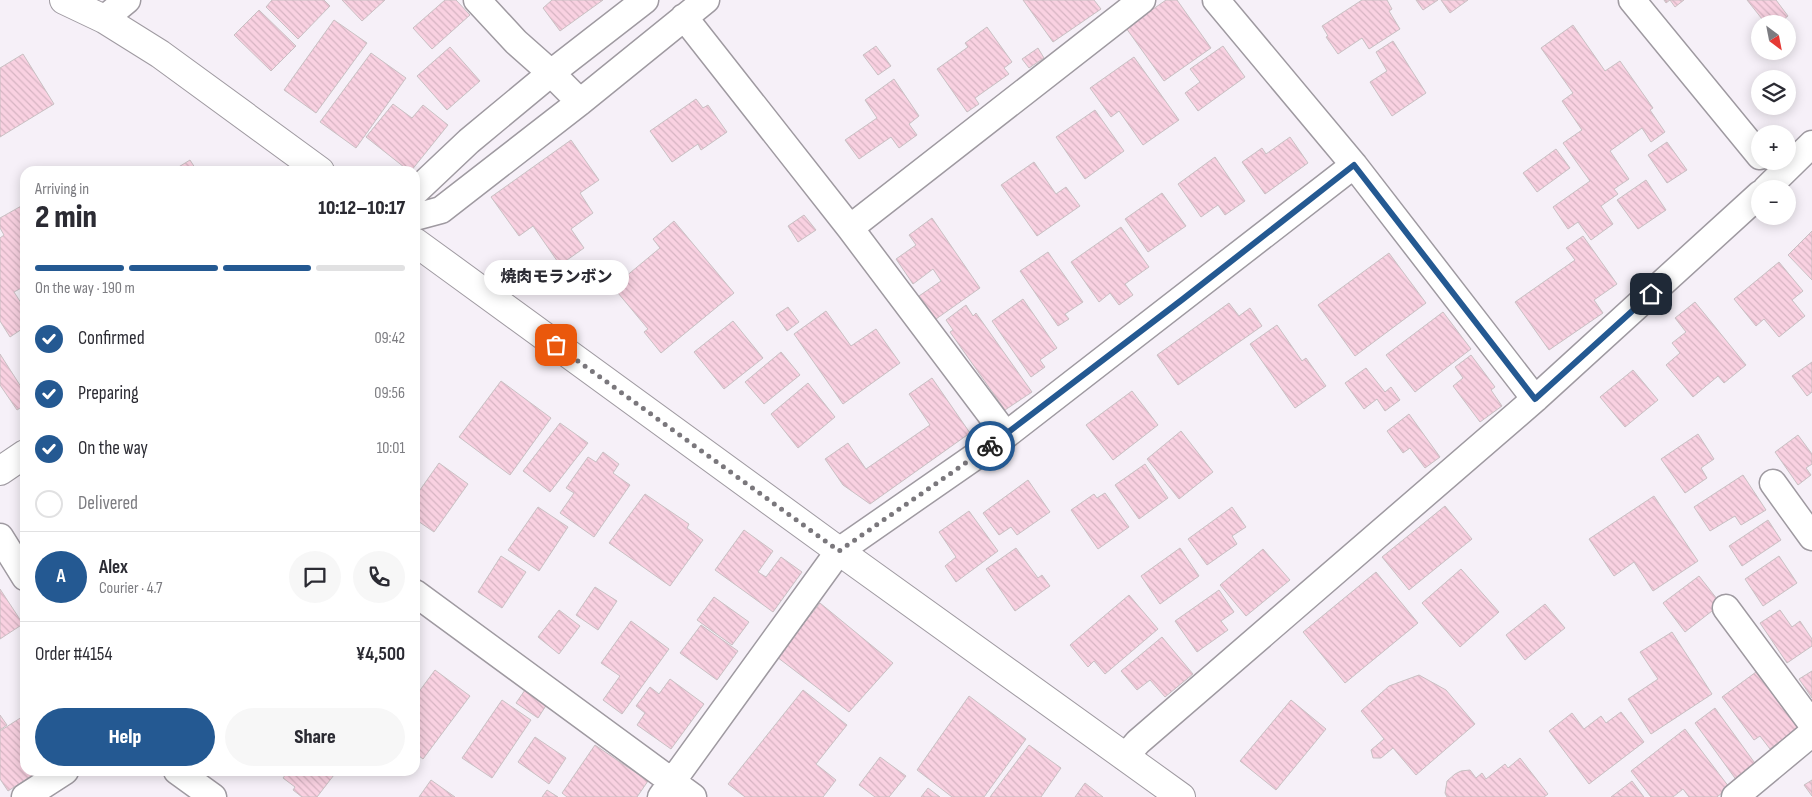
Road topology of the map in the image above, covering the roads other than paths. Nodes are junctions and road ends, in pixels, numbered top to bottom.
1 (64, 0) edge
2 (127, 0) edge
3 (477, 0) edge
4 (645, 0) edge
5 (706, 0) edge
6 (1142, 0) edge
7 (1216, 0) edge
8 (1632, 0) edge
9 (684, 18) junction
10 (104, 19) junction
11 (551, 73) junction
12 (580, 102) junction
13 (1812, 144) edge
14 (1751, 145) edge
15 (1354, 165) junction
16 (313, 166) edge
17 (1767, 180) edge
18 (420, 187) edge
19 (1751, 195) edge
20 (420, 216) edge
21 (850, 228) junction
22 (420, 246) edge
23 (1535, 399) junction
24 (1006, 435) junction
25 (20, 457) edge
26 (0, 471) edge
27 (1773, 484) dead end
28 (0, 537) edge
29 (1812, 537) edge
30 (839, 551) junction
31 (20, 569) edge
32 (420, 597) edge
33 (1726, 608) dead end
34 (1812, 724) edge
35 (1812, 733) edge
36 (1125, 757) junction
37 (56, 776) edge
38 (184, 776) edge
39 (667, 789) edge
40 (25, 797) edge
41 (212, 797) edge
42 (693, 797) edge
43 (1182, 797) edge
44 (1735, 797) edge

1 - 10 street
2 - 10 street
3 - 11 street
4 - 11 street
5 - 9 street
6 - 21 street
7 - 15 street
8 - 14 street
9 - 12 street
9 - 21 street
10 - 16 street
11 - 12 street
11 - 18 street
12 - 20 street
13 - 17 street
15 - 23 street
15 - 24 street
19 - 23 street
21 - 24 street
22 - 30 street
23 - 36 street
24 - 30 street
25 - 26 street
27 - 29 street
28 - 31 street
30 - 36 street
30 - 39 street
32 - 39 street
33 - 34 street
35 - 44 street
36 - 43 street
37 - 40 street
38 - 41 street
39 - 42 street

